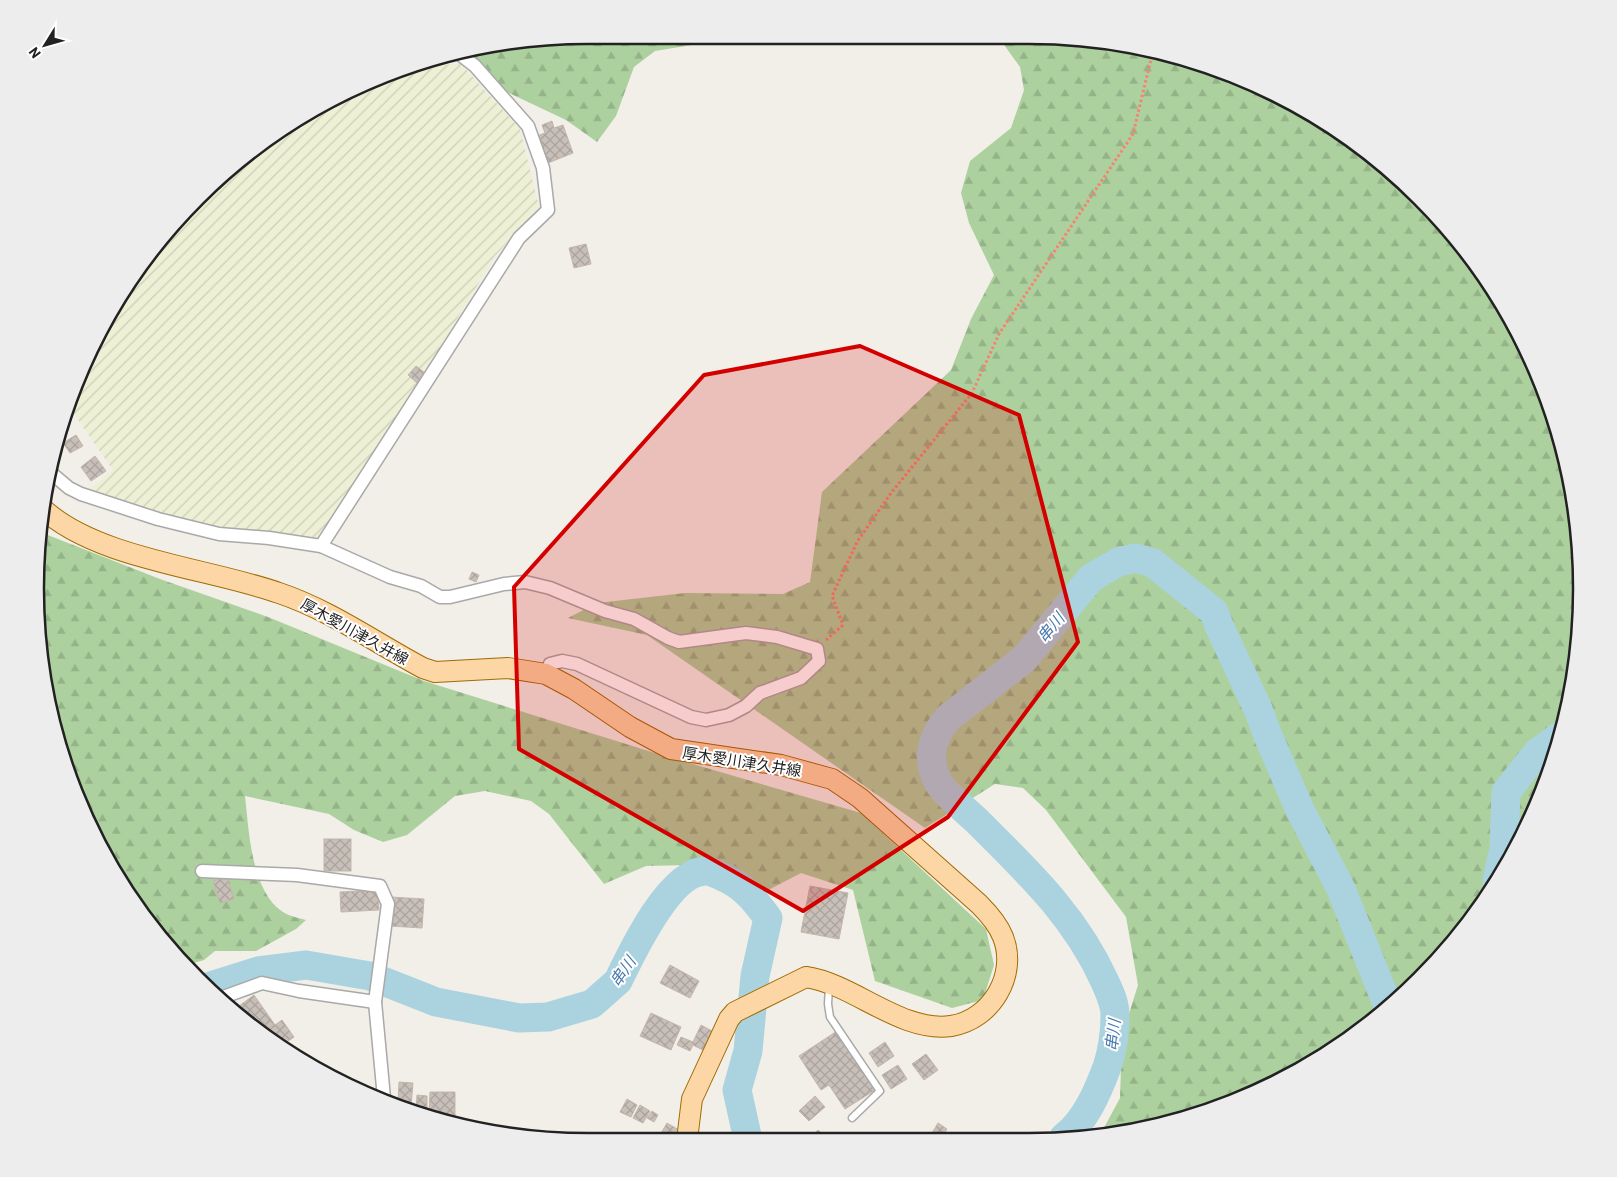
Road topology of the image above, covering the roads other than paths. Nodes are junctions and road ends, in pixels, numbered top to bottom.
1 (465, 58) edge
2 (55, 476) edge
3 (49, 513) edge
4 (321, 546) junction
5 (546, 674) junction
6 (202, 871) dead end
7 (830, 983) junction
8 (227, 996) edge
9 (375, 1002) junction
10 (384, 1093) edge
11 (852, 1118) dead end
12 (688, 1133) edge

1 - 4 street
2 - 4 street
3 - 5 main road, 厚木愛川津久井線
4 - 5 street
5 - 7 main road, 厚木愛川津久井線
6 - 9 street
7 - 11 lane
7 - 12 main road, 厚木愛川津久井線
8 - 9 street
9 - 10 street

